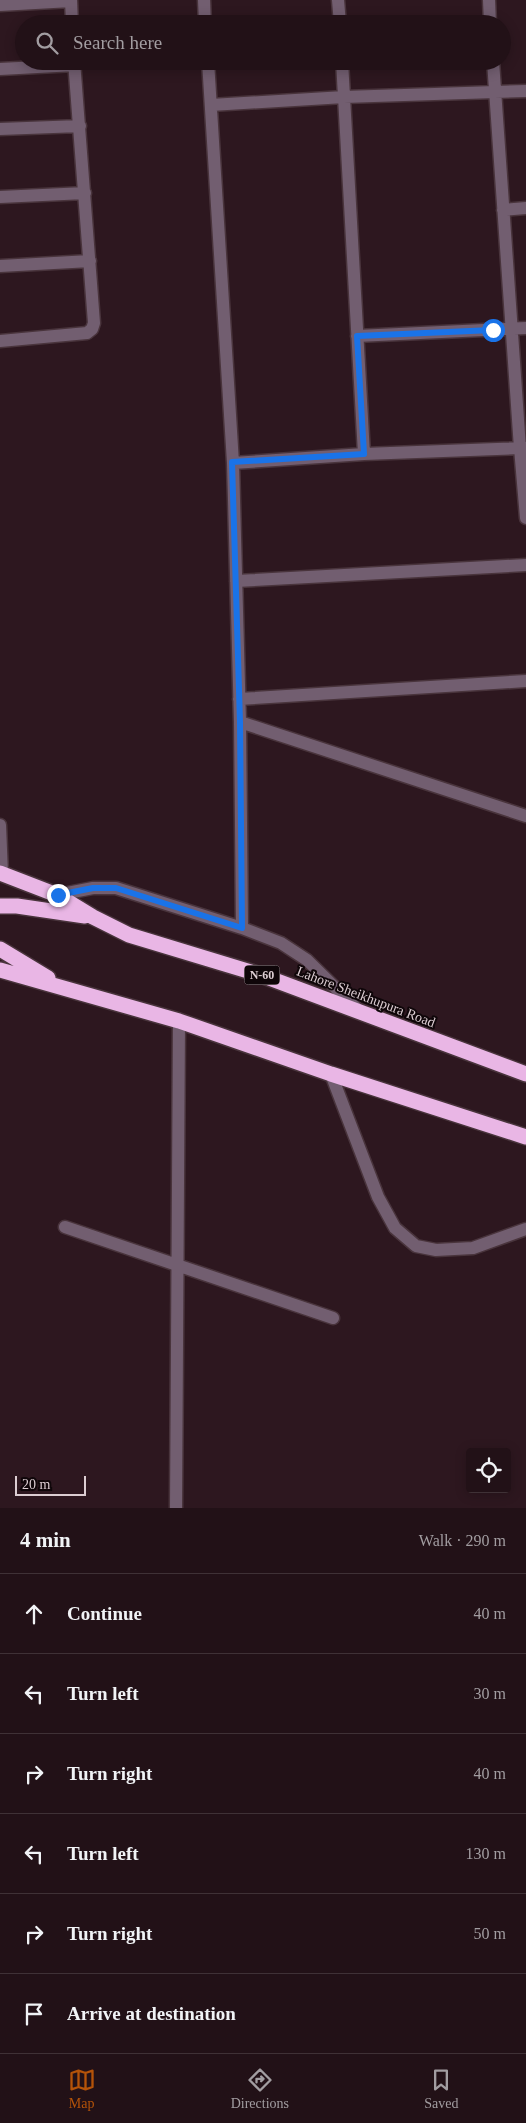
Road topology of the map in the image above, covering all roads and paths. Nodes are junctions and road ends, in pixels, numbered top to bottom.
1 (71, 0) edge
2 (204, 0) edge
3 (338, 0) edge
4 (489, 0) edge
5 (14, 2) edge
6 (0, 5) edge
7 (72, 15) edge
8 (205, 15) edge
9 (339, 15) edge
10 (490, 15) edge
11 (15, 68) edge
12 (0, 69) edge
13 (75, 70) edge
14 (209, 70) edge
15 (342, 70) edge
16 (494, 70) edge
17 (526, 91) edge
18 (495, 92) junction
19 (344, 97) junction
20 (211, 105) junction
21 (80, 126) junction
22 (0, 129) edge
23 (85, 193) junction
24 (0, 197) edge
25 (526, 208) edge
26 (503, 210) junction
27 (90, 261) junction
28 (0, 266) edge
29 (526, 328) edge
30 (512, 329) junction
31 (357, 336) junction
32 (0, 341) edge
33 (523, 448) edge
34 (364, 454) junction
35 (232, 462) junction
36 (526, 518) edge
37 (526, 565) edge
38 (236, 581) junction
39 (526, 682) edge
40 (239, 699) junction
41 (240, 722) junction
42 (526, 816) edge
43 (0, 824) edge
44 (1, 874) edge
45 (58, 895) junction
46 (0, 906) edge
47 (93, 917) junction
48 (242, 928) junction
49 (0, 949) edge
50 (0, 970) edge
51 (64, 988) junction
52 (361, 1013) junction
53 (180, 1022) junction
54 (330, 1074) junction
55 (526, 1074) edge
56 (526, 1137) edge
57 (65, 1227) dead end
58 (526, 1229) edge
59 (178, 1264) junction
60 (333, 1318) dead end
61 (176, 1508) edge

1 - 5 street
1 - 7 street
2 - 8 street
3 - 9 street
4 - 10 street
5 - 6 street
11 - 12 street
13 - 21 street
14 - 20 street
15 - 19 street
16 - 18 street
17 - 18 street
18 - 19 street
18 - 26 street
19 - 20 street
19 - 31 street
20 - 35 street
21 - 22 street
21 - 23 street
23 - 24 street
23 - 27 street
25 - 26 street
26 - 30 street
27 - 28 street
27 - 32 street
29 - 30 street
30 - 31 street
30 - 33 street
31 - 34 street
33 - 34 street
33 - 36 street
34 - 35 street
35 - 38 street
37 - 38 street
38 - 40 street
39 - 40 street
40 - 41 street
41 - 42 street
41 - 48 street
43 - 44 street
44 - 45 highway, Lahore Sheikhupura Road / N-60
45 - 47 highway, Lahore Sheikhupura Road / N-60
45 - 48 street
46 - 47 highway
47 - 52 highway, Lahore Sheikhupura Road / N-60
48 - 52 street
49 - 51 highway
50 - 51 highway
51 - 53 highway
52 - 55 highway, Lahore Sheikhupura Road / N-60
53 - 54 highway
53 - 59 street
54 - 56 highway
54 - 58 street
57 - 59 street
59 - 60 street
59 - 61 street

